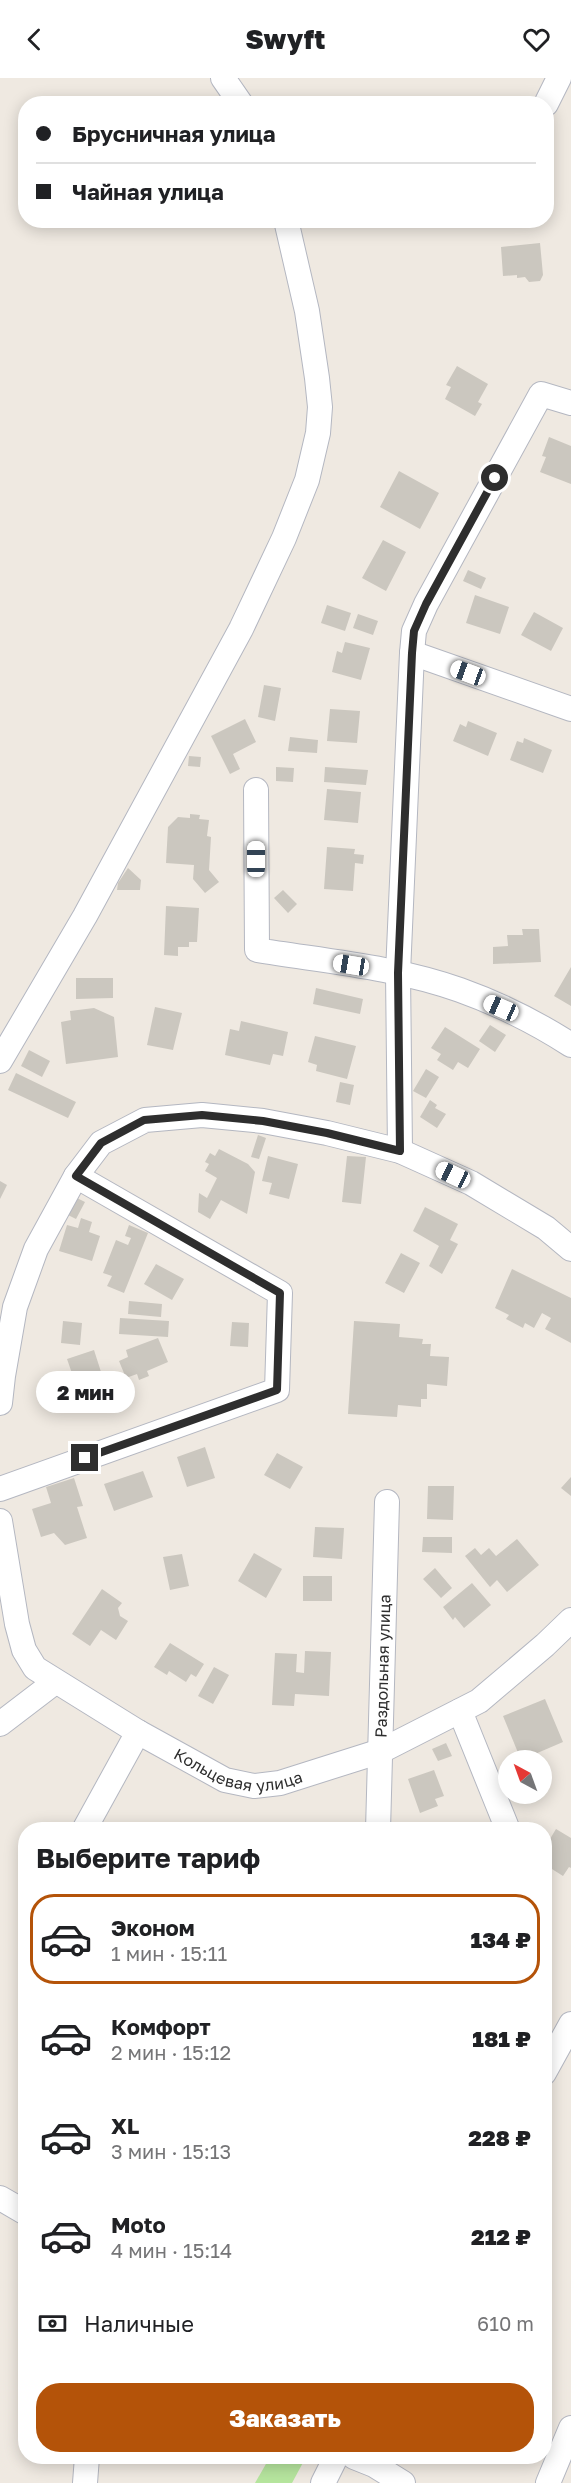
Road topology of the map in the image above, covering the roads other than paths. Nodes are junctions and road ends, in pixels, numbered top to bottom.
1 (223, 78) edge
2 (559, 78) edge
3 (235, 96) edge
4 (550, 96) edge
5 (288, 228) edge
6 (571, 404) edge
7 (412, 653) junction
8 (571, 709) edge
9 (256, 790) dead end
10 (398, 973) junction
11 (571, 1045) edge
12 (0, 1061) edge
13 (400, 1151) junction
14 (76, 1176) junction
15 (571, 1249) edge
16 (0, 1403) edge
17 (0, 1489) edge
18 (387, 1502) dead end
19 (0, 1521) edge
20 (571, 1620) edge
21 (55, 1682) junction
22 (460, 1711) junction
23 (0, 1724) edge
24 (138, 1732) junction
25 (381, 1751) junction
26 (88, 1822) edge
27 (378, 1822) edge
28 (505, 1822) edge
29 (571, 2024) edge
30 (552, 2058) edge
31 (1, 2200) edge
32 (18, 2208) edge
33 (571, 2428) edge
34 (86, 2464) edge
35 (332, 2464) edge
36 (372, 2464) edge
37 (85, 2483) edge
38 (323, 2483) edge
39 (403, 2483) edge
40 (548, 2483) edge

1 - 3 street
2 - 4 street
5 - 12 street
6 - 7 street
7 - 8 street
7 - 10 street
9 - 10 street
10 - 11 street
10 - 13 street
13 - 14 street
13 - 15 street
14 - 16 street
14 - 17 street
18 - 25 street, Раздольная улица
19 - 21 street, Кольцевая улица
20 - 22 street, Кольцевая улица
21 - 23 street
21 - 24 street, Кольцевая улица
22 - 25 street, Кольцевая улица
22 - 28 street
24 - 25 street, Кольцевая улица
24 - 26 street
25 - 27 street, Раздольная улица
29 - 30 street
31 - 32 street
33 - 40 street
34 - 37 street
35 - 38 street
36 - 39 street

